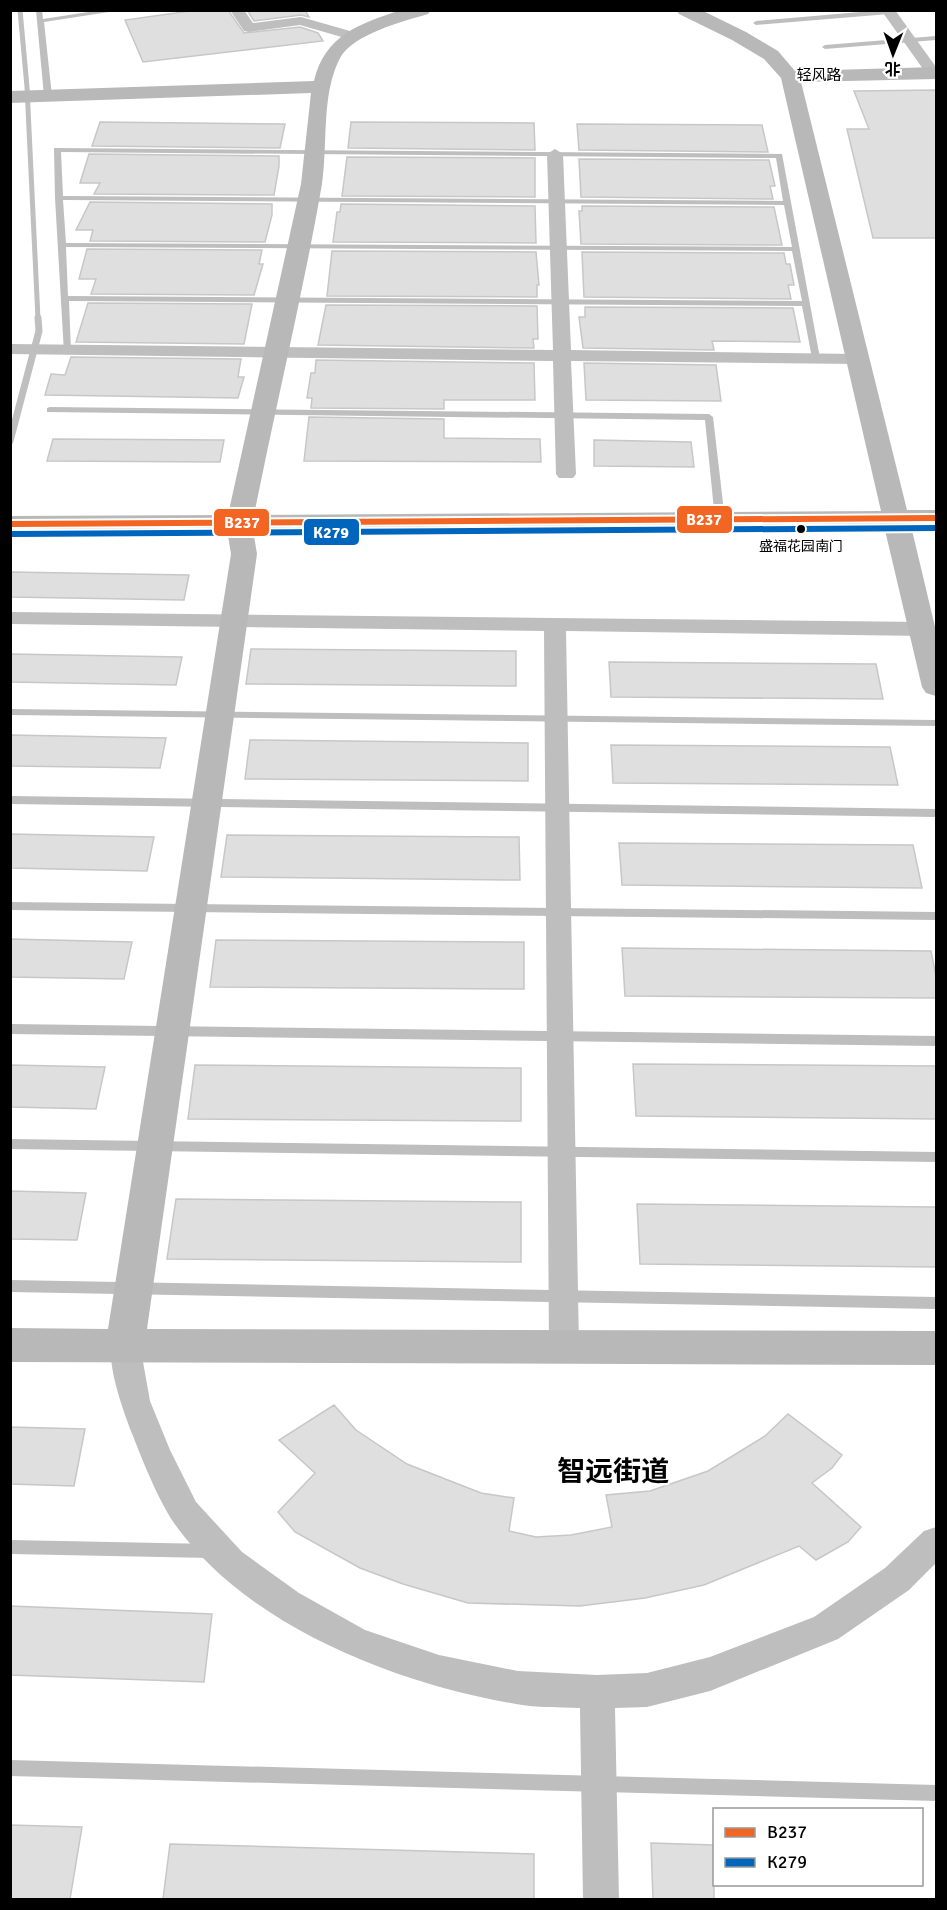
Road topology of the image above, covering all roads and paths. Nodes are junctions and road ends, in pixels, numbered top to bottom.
1 (39, 10) edge
2 (119, 10) edge
3 (237, 10) edge
4 (422, 10) edge
5 (685, 10) edge
6 (888, 11) edge
7 (40, 21) junction
8 (756, 23) dead end
9 (352, 36) junction
10 (936, 38) edge
11 (909, 40) junction
12 (825, 47) dead end
13 (935, 73) edge
14 (790, 77) junction
15 (323, 87) junction
16 (28, 96) edge
17 (315, 152) junction
18 (555, 154) junction
19 (59, 198) junction
20 (308, 199) junction
21 (556, 201) junction
22 (787, 203) junction
23 (62, 245) junction
24 (298, 248) junction
25 (558, 249) junction
26 (796, 249) junction
27 (64, 298) junction
28 (286, 300) junction
29 (560, 302) junction
30 (806, 304) junction
31 (26, 350) edge
32 (67, 351) junction
33 (275, 353) junction
34 (562, 356) junction
35 (816, 358) junction
36 (857, 358) junction
37 (50, 410) dead end
38 (263, 412) junction
39 (564, 416) junction
40 (566, 474) dead end
41 (896, 518) junction
42 (936, 518) edge
43 (720, 520) junction
44 (239, 522) junction
45 (10, 524) edge
46 (10, 618) edge
47 (234, 620) junction
48 (925, 622) junction
49 (555, 624) junction
50 (936, 684) edge
51 (10, 712) edge
52 (220, 715) junction
53 (556, 718) junction
54 (936, 723) edge
55 (10, 800) edge
56 (207, 803) junction
57 (557, 808) junction
58 (936, 813) edge
59 (10, 906) edge
60 (191, 908) junction
61 (558, 912) junction
62 (936, 916) edge
63 (10, 1029) edge
64 (172, 1031) junction
65 (560, 1036) junction
66 (936, 1041) edge
67 (10, 1144) edge
68 (155, 1146) junction
69 (561, 1152) junction
70 (936, 1157) edge
71 (10, 1286) edge
72 (134, 1288) junction
73 (563, 1296) junction
74 (936, 1303) edge
75 (10, 1345) edge
76 (125, 1346) junction
77 (564, 1347) junction
78 (936, 1348) edge
79 (10, 1548) edge
80 (934, 1548) edge
81 (219, 1551) junction
82 (597, 1692) junction
83 (10, 1768) edge
84 (599, 1784) junction
85 (936, 1793) edge
86 (601, 1899) edge

1 - 7 lane
2 - 7 lane
3 - 9 street
4 - 9 street
5 - 14 street, 轻风路
6 - 8 lane
6 - 11 street
7 - 16 lane
9 - 15 street
10 - 11 lane
11 - 12 lane
11 - 13 street
13 - 14 street, 轻风路
14 - 36 street
15 - 16 street
15 - 17 street
17 - 18 lane
17 - 19 lane
17 - 20 street
18 - 21 street
18 - 22 lane
19 - 20 lane
19 - 23 lane
20 - 21 lane
20 - 24 street
21 - 22 lane
21 - 25 street
22 - 26 lane
23 - 24 lane
23 - 27 lane
24 - 25 lane
24 - 28 street
25 - 26 lane
25 - 29 street
26 - 30 lane
27 - 28 lane
27 - 32 lane
28 - 29 lane
28 - 33 street
29 - 30 lane
29 - 34 street
30 - 35 lane
31 - 32 street
32 - 33 street
33 - 34 street
33 - 38 street
34 - 35 street
34 - 39 street
35 - 36 street
36 - 41 street
37 - 38 lane
38 - 39 lane
38 - 44 street
39 - 40 street
39 - 43 lane
41 - 42 street
41 - 43 street
41 - 48 street
43 - 44 street
44 - 45 street
44 - 47 street
46 - 47 street
47 - 49 street
47 - 52 street
48 - 49 street
48 - 50 street
49 - 53 street
51 - 52 lane
52 - 53 lane
52 - 56 street
53 - 54 lane
53 - 57 street
55 - 56 lane
56 - 57 lane
56 - 60 street
57 - 58 lane
57 - 61 street
59 - 60 lane
60 - 61 lane
60 - 64 street
61 - 62 lane
61 - 65 street
63 - 64 lane
64 - 65 lane
64 - 68 street
65 - 66 lane
65 - 69 street
67 - 68 lane
68 - 69 lane
68 - 72 street
69 - 70 lane
69 - 73 street
71 - 72 lane
72 - 73 lane
72 - 76 street
73 - 74 lane
73 - 77 street
75 - 76 street
76 - 77 street
76 - 81 street
77 - 78 street
79 - 81 lane
80 - 82 street
81 - 82 street
82 - 84 street
83 - 84 lane
84 - 85 lane
84 - 86 street

